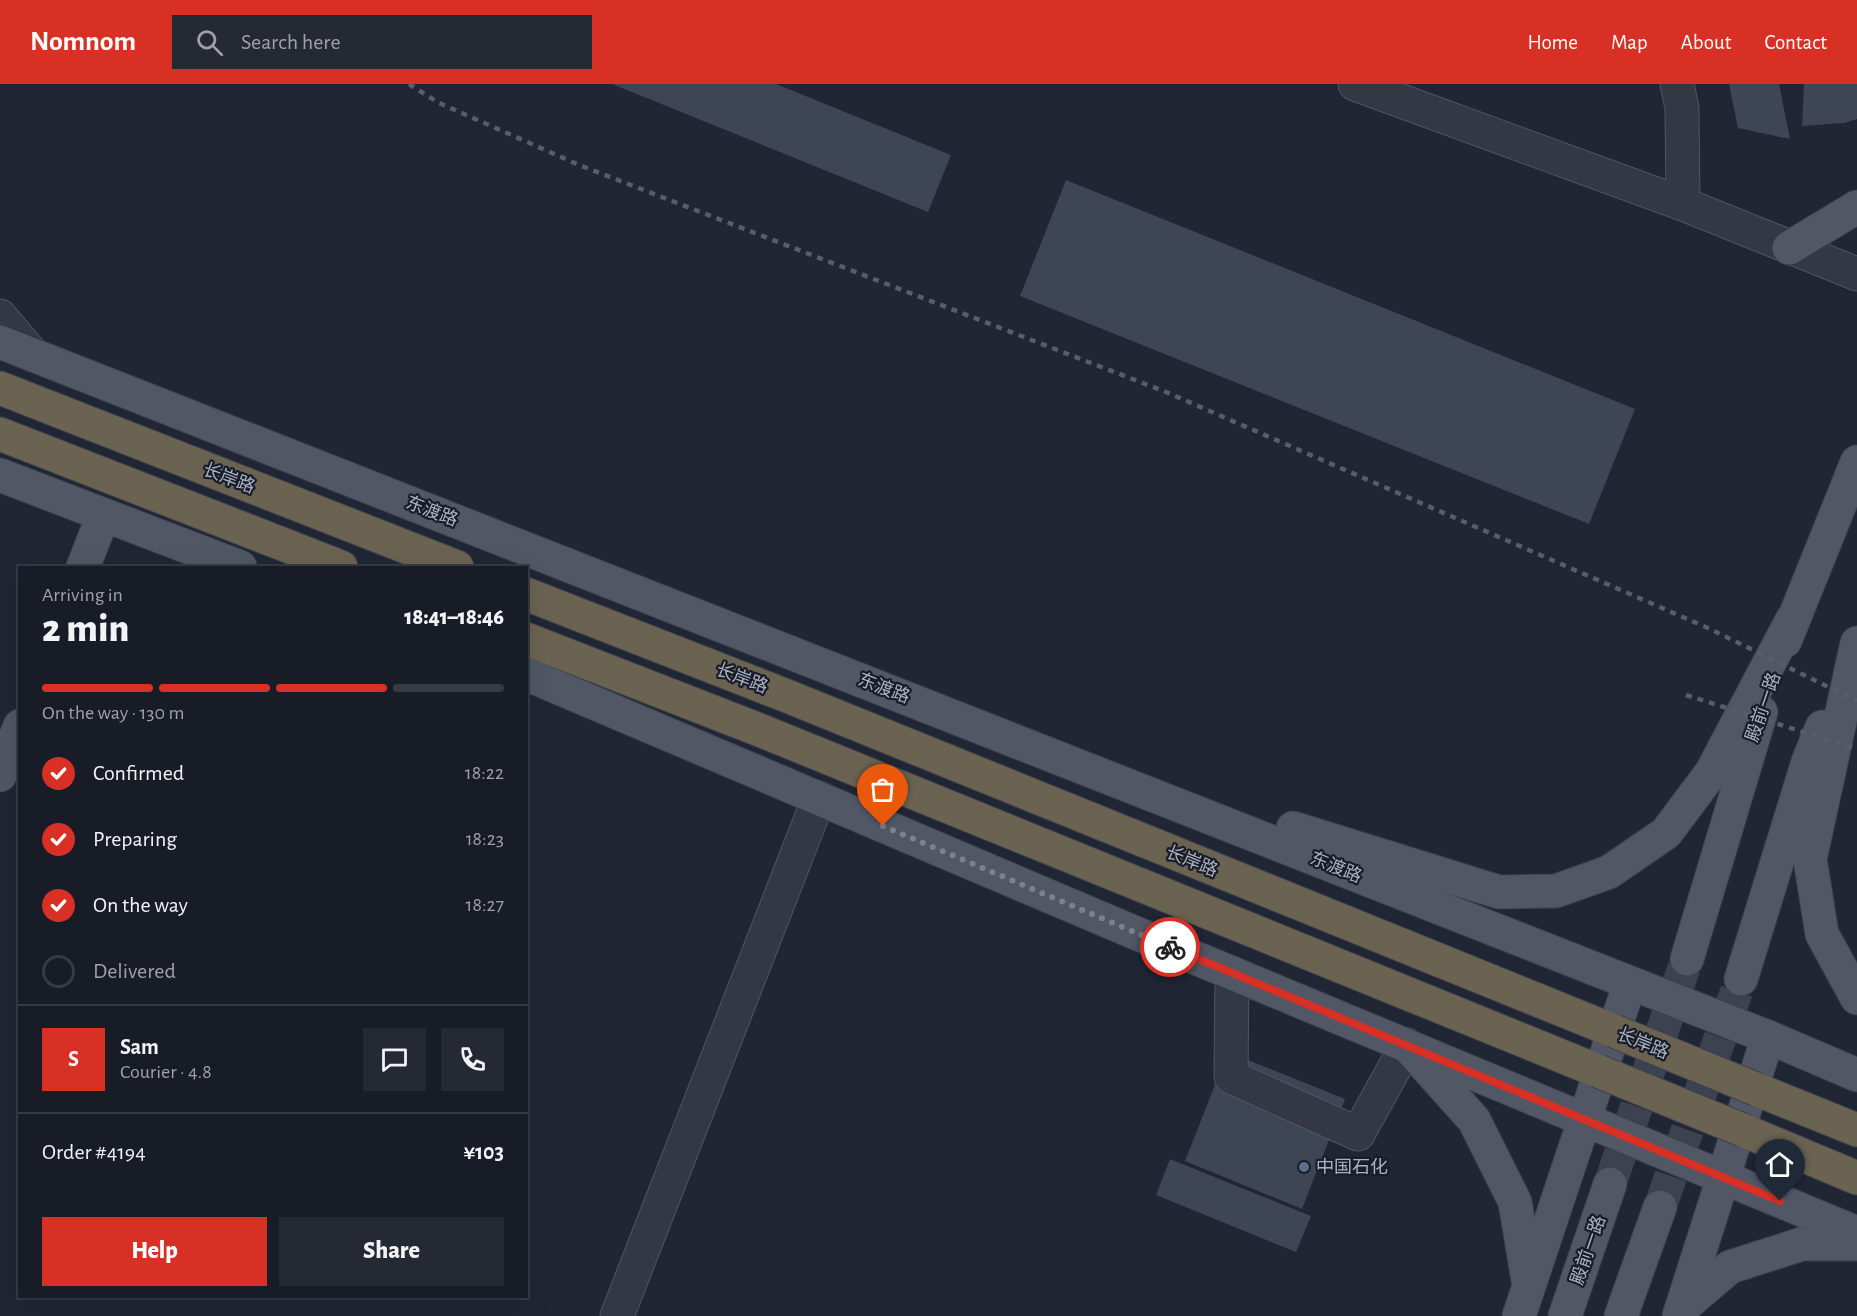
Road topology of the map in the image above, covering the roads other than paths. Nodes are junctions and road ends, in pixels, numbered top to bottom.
1 (1355, 84) edge
2 (1677, 84) edge
3 (1683, 204) junction
4 (1857, 207) edge
5 (1789, 248) junction
6 (1845, 270) edge
7 (0, 316) edge
8 (0, 342) edge
9 (33, 355) junction
10 (0, 388) edge
11 (0, 434) edge
12 (1857, 462) edge
13 (0, 475) edge
14 (103, 516) junction
15 (82, 566) edge
16 (237, 566) edge
17 (338, 566) edge
18 (454, 566) edge
19 (528, 595) edge
20 (1792, 620) junction
21 (528, 640) edge
22 (1857, 643) edge
23 (528, 675) edge
24 (966, 720) junction
25 (18, 731) edge
26 (0, 775) edge
27 (819, 798) junction
28 (1687, 959) tunnel mouth
29 (1232, 973) junction
30 (1742, 979) tunnel mouth
31 (1630, 983) junction
32 (1857, 998) edge
33 (1768, 1037) junction
34 (1407, 1045) junction
35 (1857, 1075) edge
36 (1584, 1118) junction
37 (1857, 1130) edge
38 (1723, 1178) junction
39 (1857, 1178) edge
40 (1610, 1184) tunnel mouth
41 (1660, 1207) tunnel mouth
42 (1857, 1233) edge
43 (1857, 1244) edge
44 (1529, 1286) junction
45 (1681, 1312) edge
46 (616, 1316) edge
47 (1519, 1316) edge
48 (1565, 1316) edge
49 (1621, 1316) edge

1 - 3 street
2 - 3 street
3 - 5 street
4 - 5 main road
5 - 6 street
7 - 9 street
8 - 9 main road, 东渡路
9 - 24 main road, 东渡路
10 - 18 highway, 长岸路
11 - 17 highway
12 - 20 main road, 殿前一路
13 - 14 main road
14 - 15 main road
14 - 16 main road
19 - 37 highway, 长岸路, bridge
20 - 24 main road
20 - 28 main road, 殿前一路
21 - 39 highway, bridge
22 - 30 main road
22 - 32 main road
23 - 27 main road
24 - 31 main road, 东渡路
25 - 26 main road
27 - 29 main road
27 - 46 street
29 - 34 main road
29 - 34 street
31 - 33 main road, 东渡路
31 - 36 main road
33 - 35 main road, 东渡路
33 - 38 main road
34 - 36 main road
34 - 44 main road
36 - 38 main road
36 - 44 main road
38 - 42 main road
38 - 45 main road
40 - 48 main road, 殿前一路
41 - 49 main road
43 - 45 main road
44 - 47 main road

